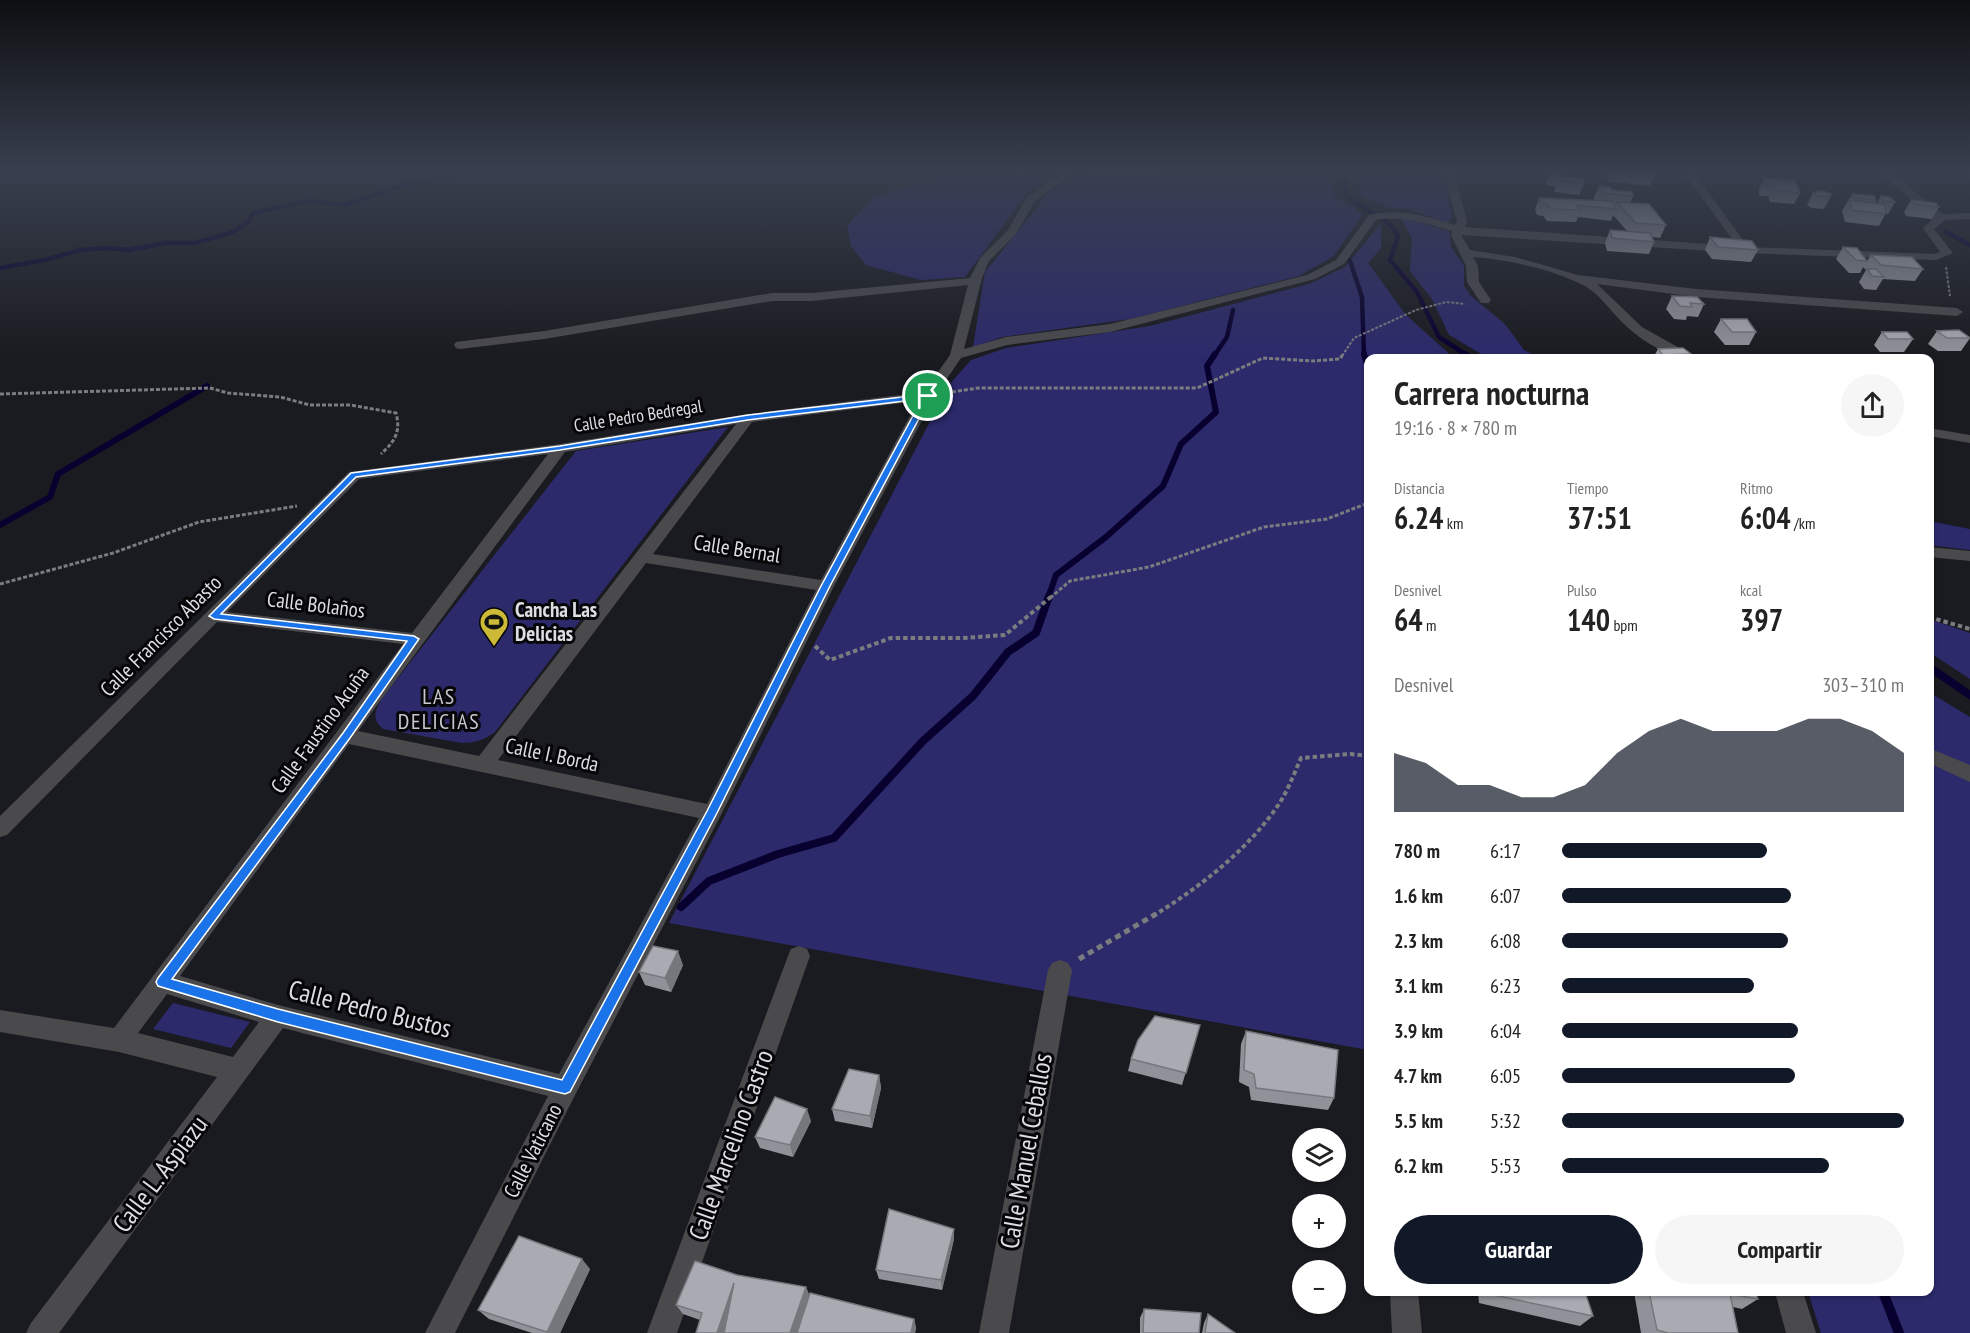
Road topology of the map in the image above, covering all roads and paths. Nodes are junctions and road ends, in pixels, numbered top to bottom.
1 (1011, 233) edge
2 (1361, 233) edge
3 (1457, 233) edge
4 (1504, 233) edge
5 (1733, 233) edge
6 (1932, 233) edge
7 (1745, 250) junction
8 (1466, 252) junction
9 (1936, 257) junction
10 (1579, 278) junction
11 (976, 281) junction
12 (1485, 300) joint
13 (1957, 312) joint
14 (460, 345) dead end
15 (1683, 354) edge
16 (956, 355) junction
17 (0, 394) edge
18 (928, 396) junction
19 (748, 418) junction
20 (1934, 433) edge
21 (1970, 440) edge
22 (560, 448) junction
23 (354, 475) junction
24 (330, 499) junction
25 (1364, 505) edge
26 (1934, 552) edge
27 (1970, 556) edge
28 (641, 557) junction
29 (0, 584) edge
30 (826, 586) junction
31 (214, 616) junction
32 (1934, 618) edge
33 (1970, 629) edge
34 (802, 633) junction
35 (414, 639) junction
36 (347, 735) junction
37 (1364, 756) edge
38 (1934, 756) edge
39 (483, 765) junction
40 (1970, 774) edge
41 (712, 813) junction
42 (0, 829) edge
43 (799, 956) dead end
44 (1060, 970) joint
45 (163, 982) junction
46 (278, 1016) junction
47 (0, 1021) edge
48 (119, 1040) junction
49 (237, 1070) junction
50 (565, 1088) junction
51 (1404, 1296) edge
52 (1790, 1296) edge
53 (41, 1333) edge
54 (440, 1333) edge
55 (662, 1333) edge
56 (994, 1333) edge
57 (1407, 1333) edge
58 (1801, 1333) edge

1 - 11 street, Calle Vaticano
2 - 16 street
3 - 8 street
4 - 7 street
5 - 7 street
6 - 9 street
7 - 9 street
8 - 10 street
8 - 12 street
9 - 13 path
10 - 13 street
10 - 15 street
11 - 14 street
11 - 16 street, Calle Vaticano
12 - 18 path
16 - 18 street, Calle Vaticano
17 - 23 path
18 - 19 street, Calle Pedro Bedregal
18 - 30 street, Calle Vaticano
19 - 22 street, Calle Pedro Bedregal
19 - 28 street
20 - 21 street
22 - 23 street, Calle Pedro Bedregal
22 - 35 street, Calle Faustino Acuña
23 - 24 street, Calle Francisco Abasto
24 - 29 path
24 - 31 street, Calle Francisco Abasto
25 - 34 path
26 - 27 street
28 - 30 street, Calle Bernal
28 - 39 street
30 - 34 street, Calle Vaticano
31 - 35 street, Calle Bolaños
31 - 42 street, Calle Francisco Abasto
32 - 33 path
34 - 41 street, Calle Vaticano
35 - 36 street, Calle Faustino Acuña
36 - 39 street, Calle I. Borda
36 - 45 street, Calle Faustino Acuña
37 - 44 path
38 - 40 street
39 - 41 street, Calle I. Borda
41 - 50 street, Calle Vaticano
43 - 55 street, Calle Marcelino Castro
44 - 56 street, Calle Manuel Ceballos
45 - 46 street, Calle Pedro Bustos
45 - 48 street, Calle Faustino Acuña
46 - 49 street, Calle L. Aspiazu
46 - 50 street, Calle Pedro Bustos
47 - 48 street
48 - 49 street
49 - 53 street, Calle L. Aspiazu
50 - 54 street, Calle Vaticano
51 - 57 street
52 - 58 street

